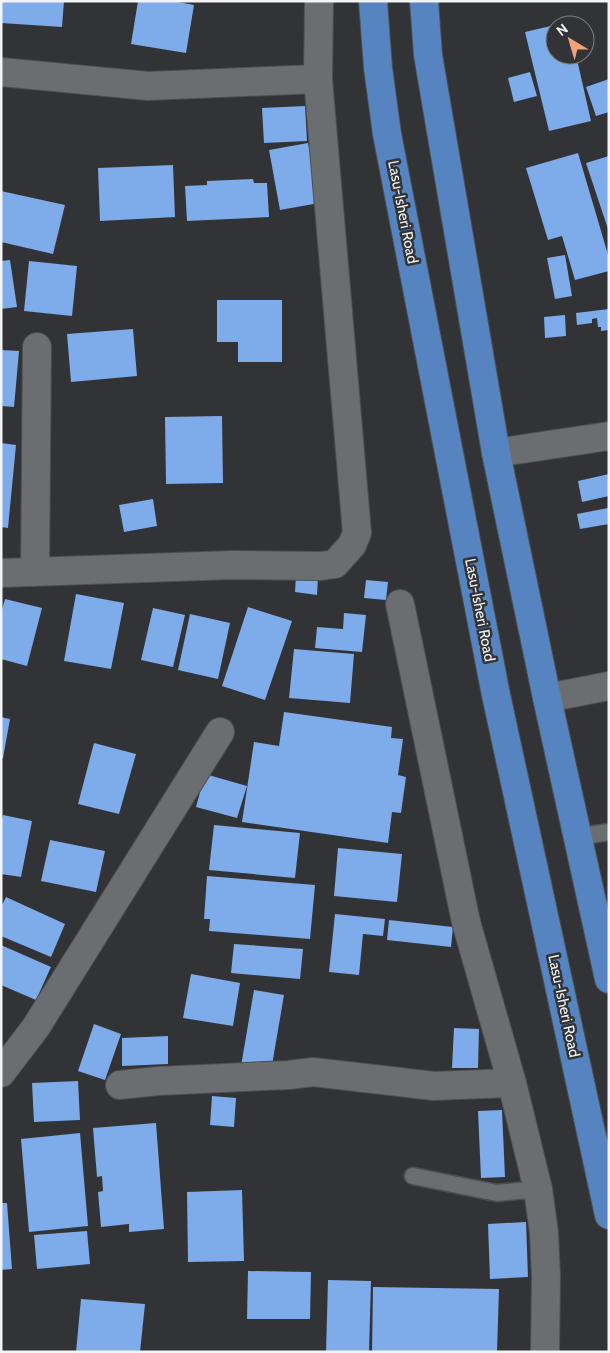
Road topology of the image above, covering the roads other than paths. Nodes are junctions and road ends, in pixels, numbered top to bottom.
1 (319, 1) edge
2 (373, 1) edge
3 (424, 1) edge
4 (1, 72) edge
5 (318, 79) junction
6 (37, 347) dead end
7 (609, 436) edge
8 (496, 453) junction
9 (35, 572) junction
10 (1, 574) edge
11 (400, 604) dead end
12 (609, 686) edge
13 (547, 698) junction
14 (220, 732) dead end
15 (609, 832) edge
16 (577, 837) junction
17 (602, 920) edge
18 (609, 979) edge
19 (1, 1073) edge
20 (512, 1083) junction
21 (120, 1085) dead end
22 (412, 1176) dead end
23 (538, 1189) junction
24 (609, 1215) edge
25 (545, 1352) edge

1 - 5 street
2 - 24 main road, Lasu-Isheri Road
3 - 8 main road
4 - 5 street
5 - 9 street
6 - 9 street
7 - 8 street
8 - 13 main road
9 - 10 street
11 - 20 street
12 - 13 street
13 - 16 main road
14 - 19 street
15 - 16 lane
16 - 17 main road
17 - 18 main road
20 - 21 street
20 - 23 street
22 - 23 lane
23 - 25 street

